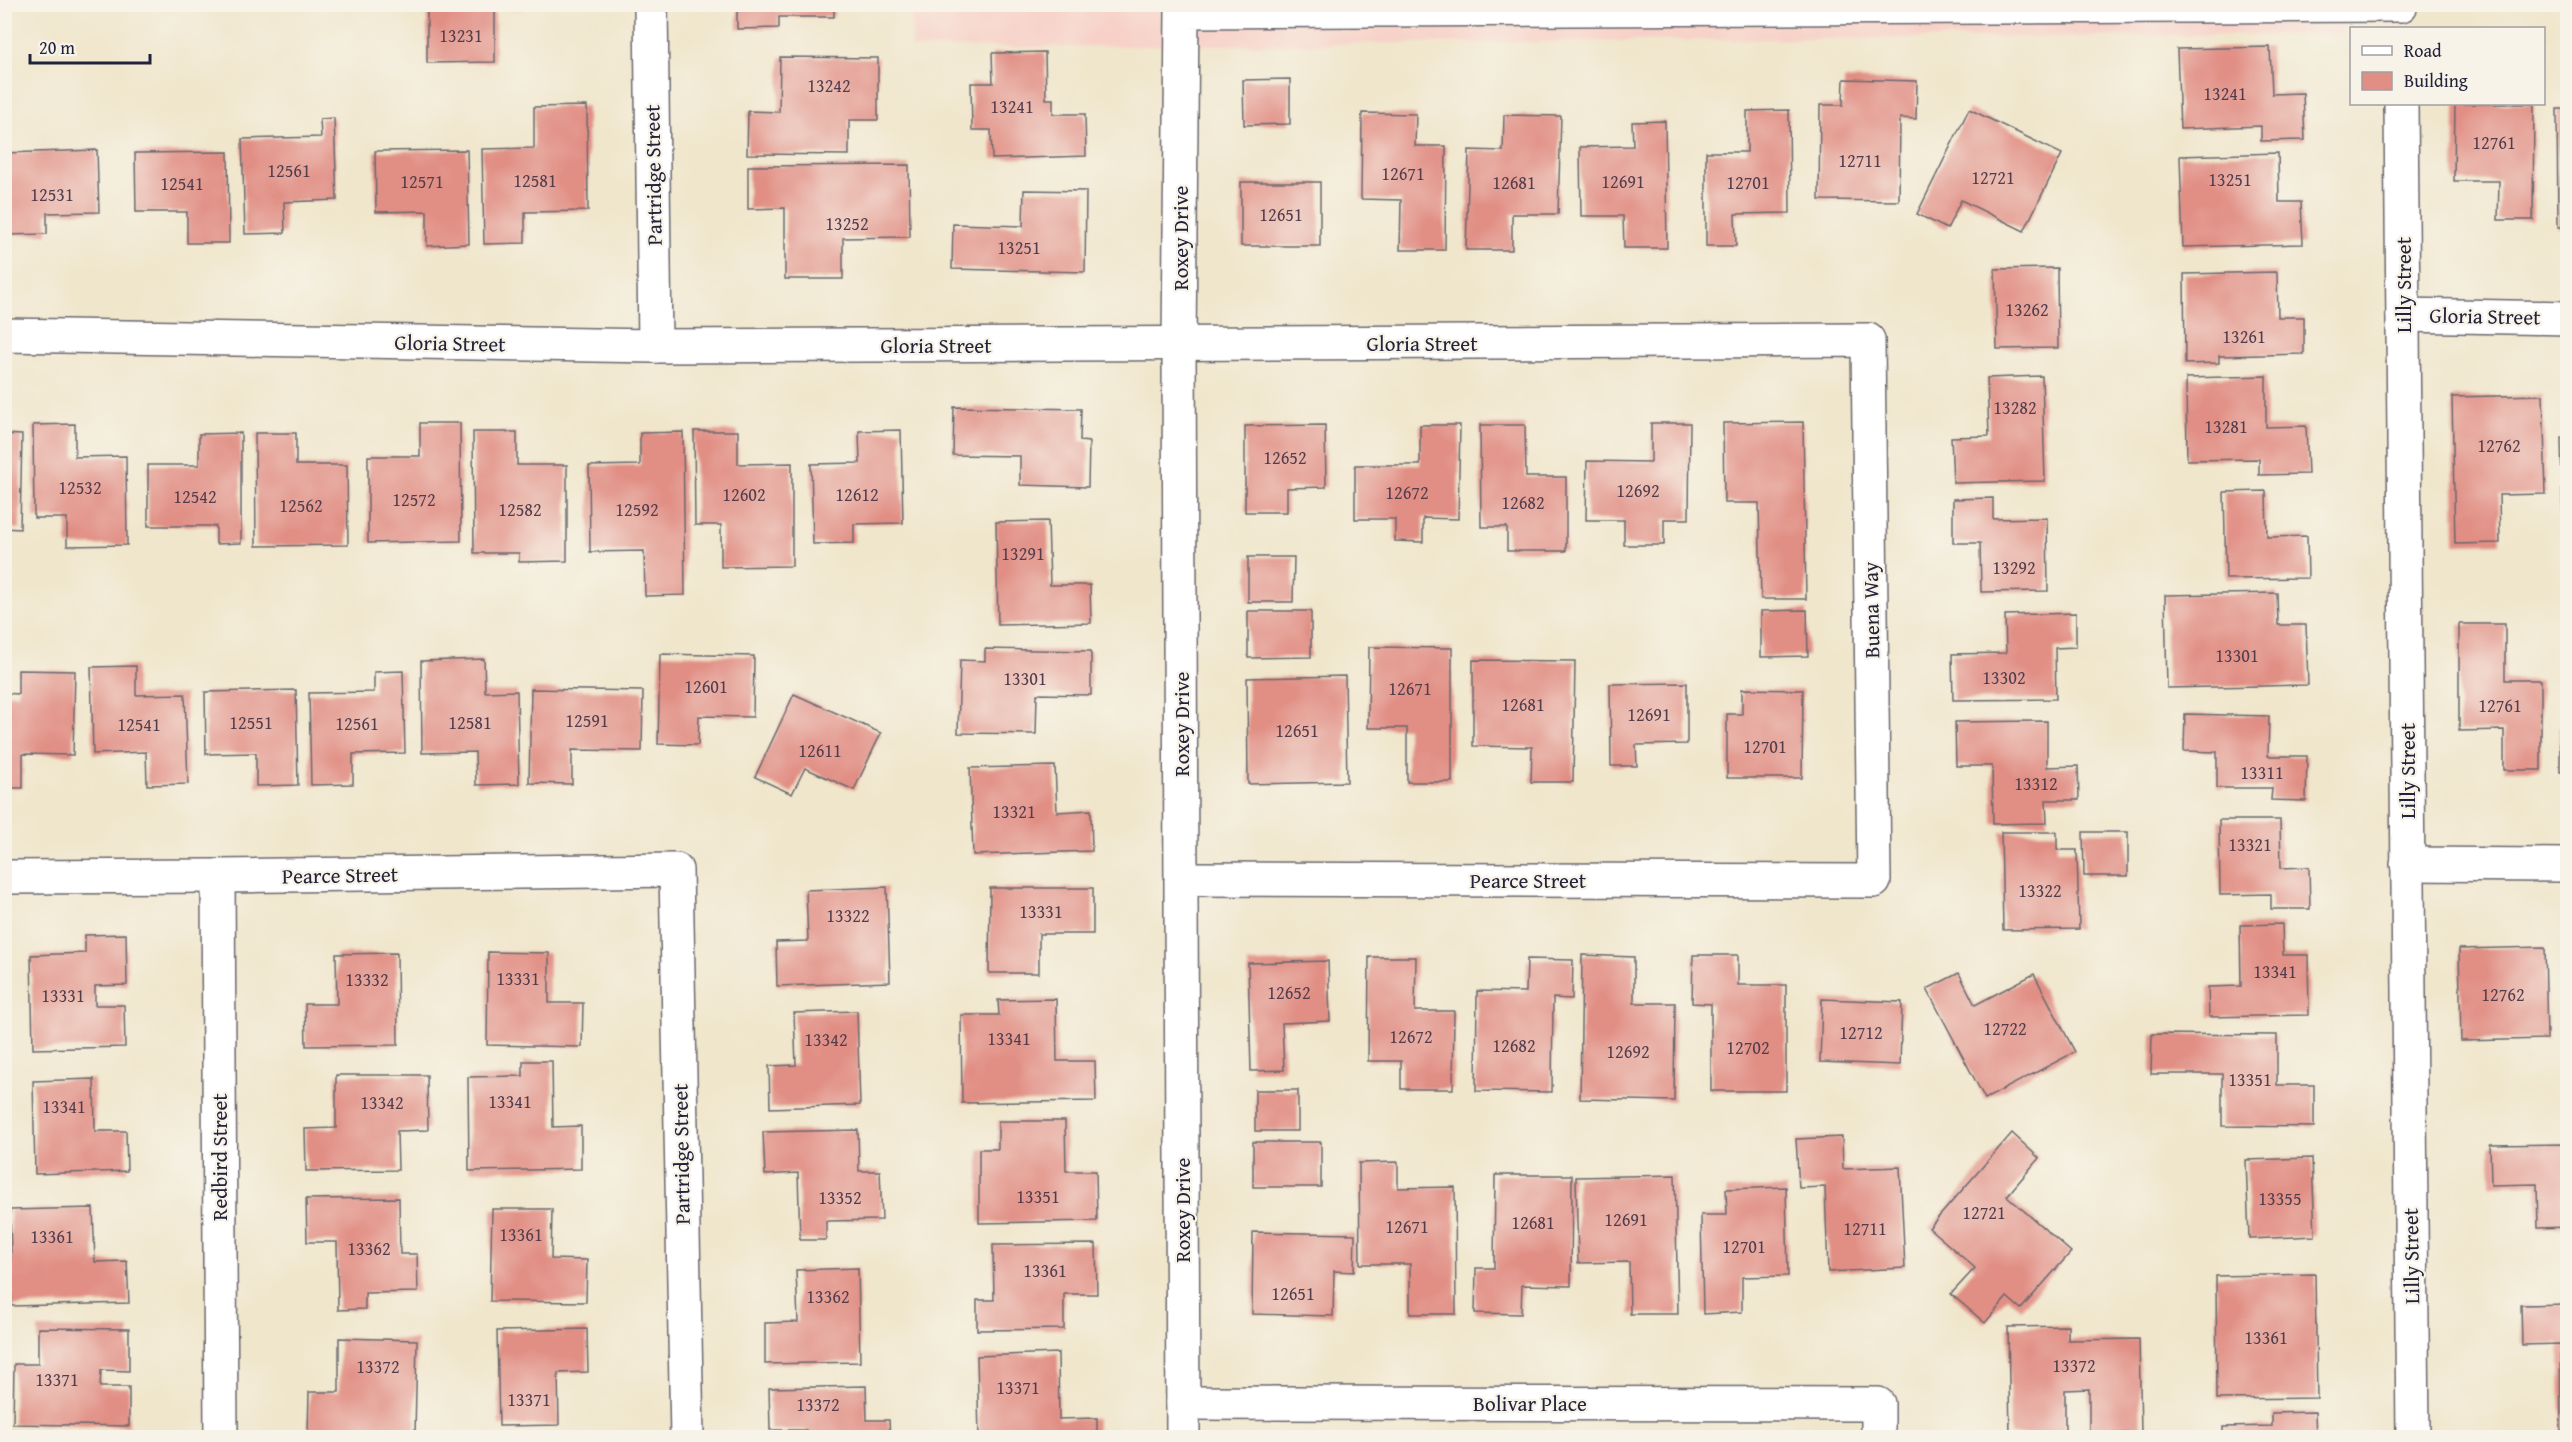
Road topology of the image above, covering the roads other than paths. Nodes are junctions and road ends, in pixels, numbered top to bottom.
1 (651, 4) edge
2 (2401, 5) edge
3 (2401, 27) edge
4 (2401, 105) edge
5 (2403, 315) junction
6 (2568, 318) edge
7 (4, 335) edge
8 (1868, 340) joint
9 (1179, 344) junction
10 (655, 346) junction
11 (2407, 864) junction
12 (2568, 865) edge
13 (676, 870) joint
14 (218, 876) junction
15 (4, 877) edge
16 (1182, 879) junction
17 (1874, 881) joint
18 (1183, 1403) junction
19 (221, 1437) edge
20 (687, 1437) edge
21 (1183, 1437) edge
22 (1878, 1437) edge
23 (2413, 1437) edge

1 - 10 street, Partridge Street
2 - 3 street
2 - 9 street, Roxey Drive
4 - 5 street, Lilly Street
5 - 6 street, Gloria Street
5 - 11 street, Lilly Street
7 - 10 street, Gloria Street
8 - 9 street, Gloria Street
8 - 17 street, Buena Way
9 - 10 street, Gloria Street
9 - 16 street, Roxey Drive
11 - 12 street
11 - 23 street, Lilly Street
13 - 14 street, Pearce Street
13 - 20 street, Partridge Street
14 - 15 street, Pearce Street
14 - 19 street, Redbird Street
16 - 17 street, Pearce Street
16 - 18 street, Roxey Drive
18 - 21 street, Roxey Drive
18 - 22 street, Bolivar Place

